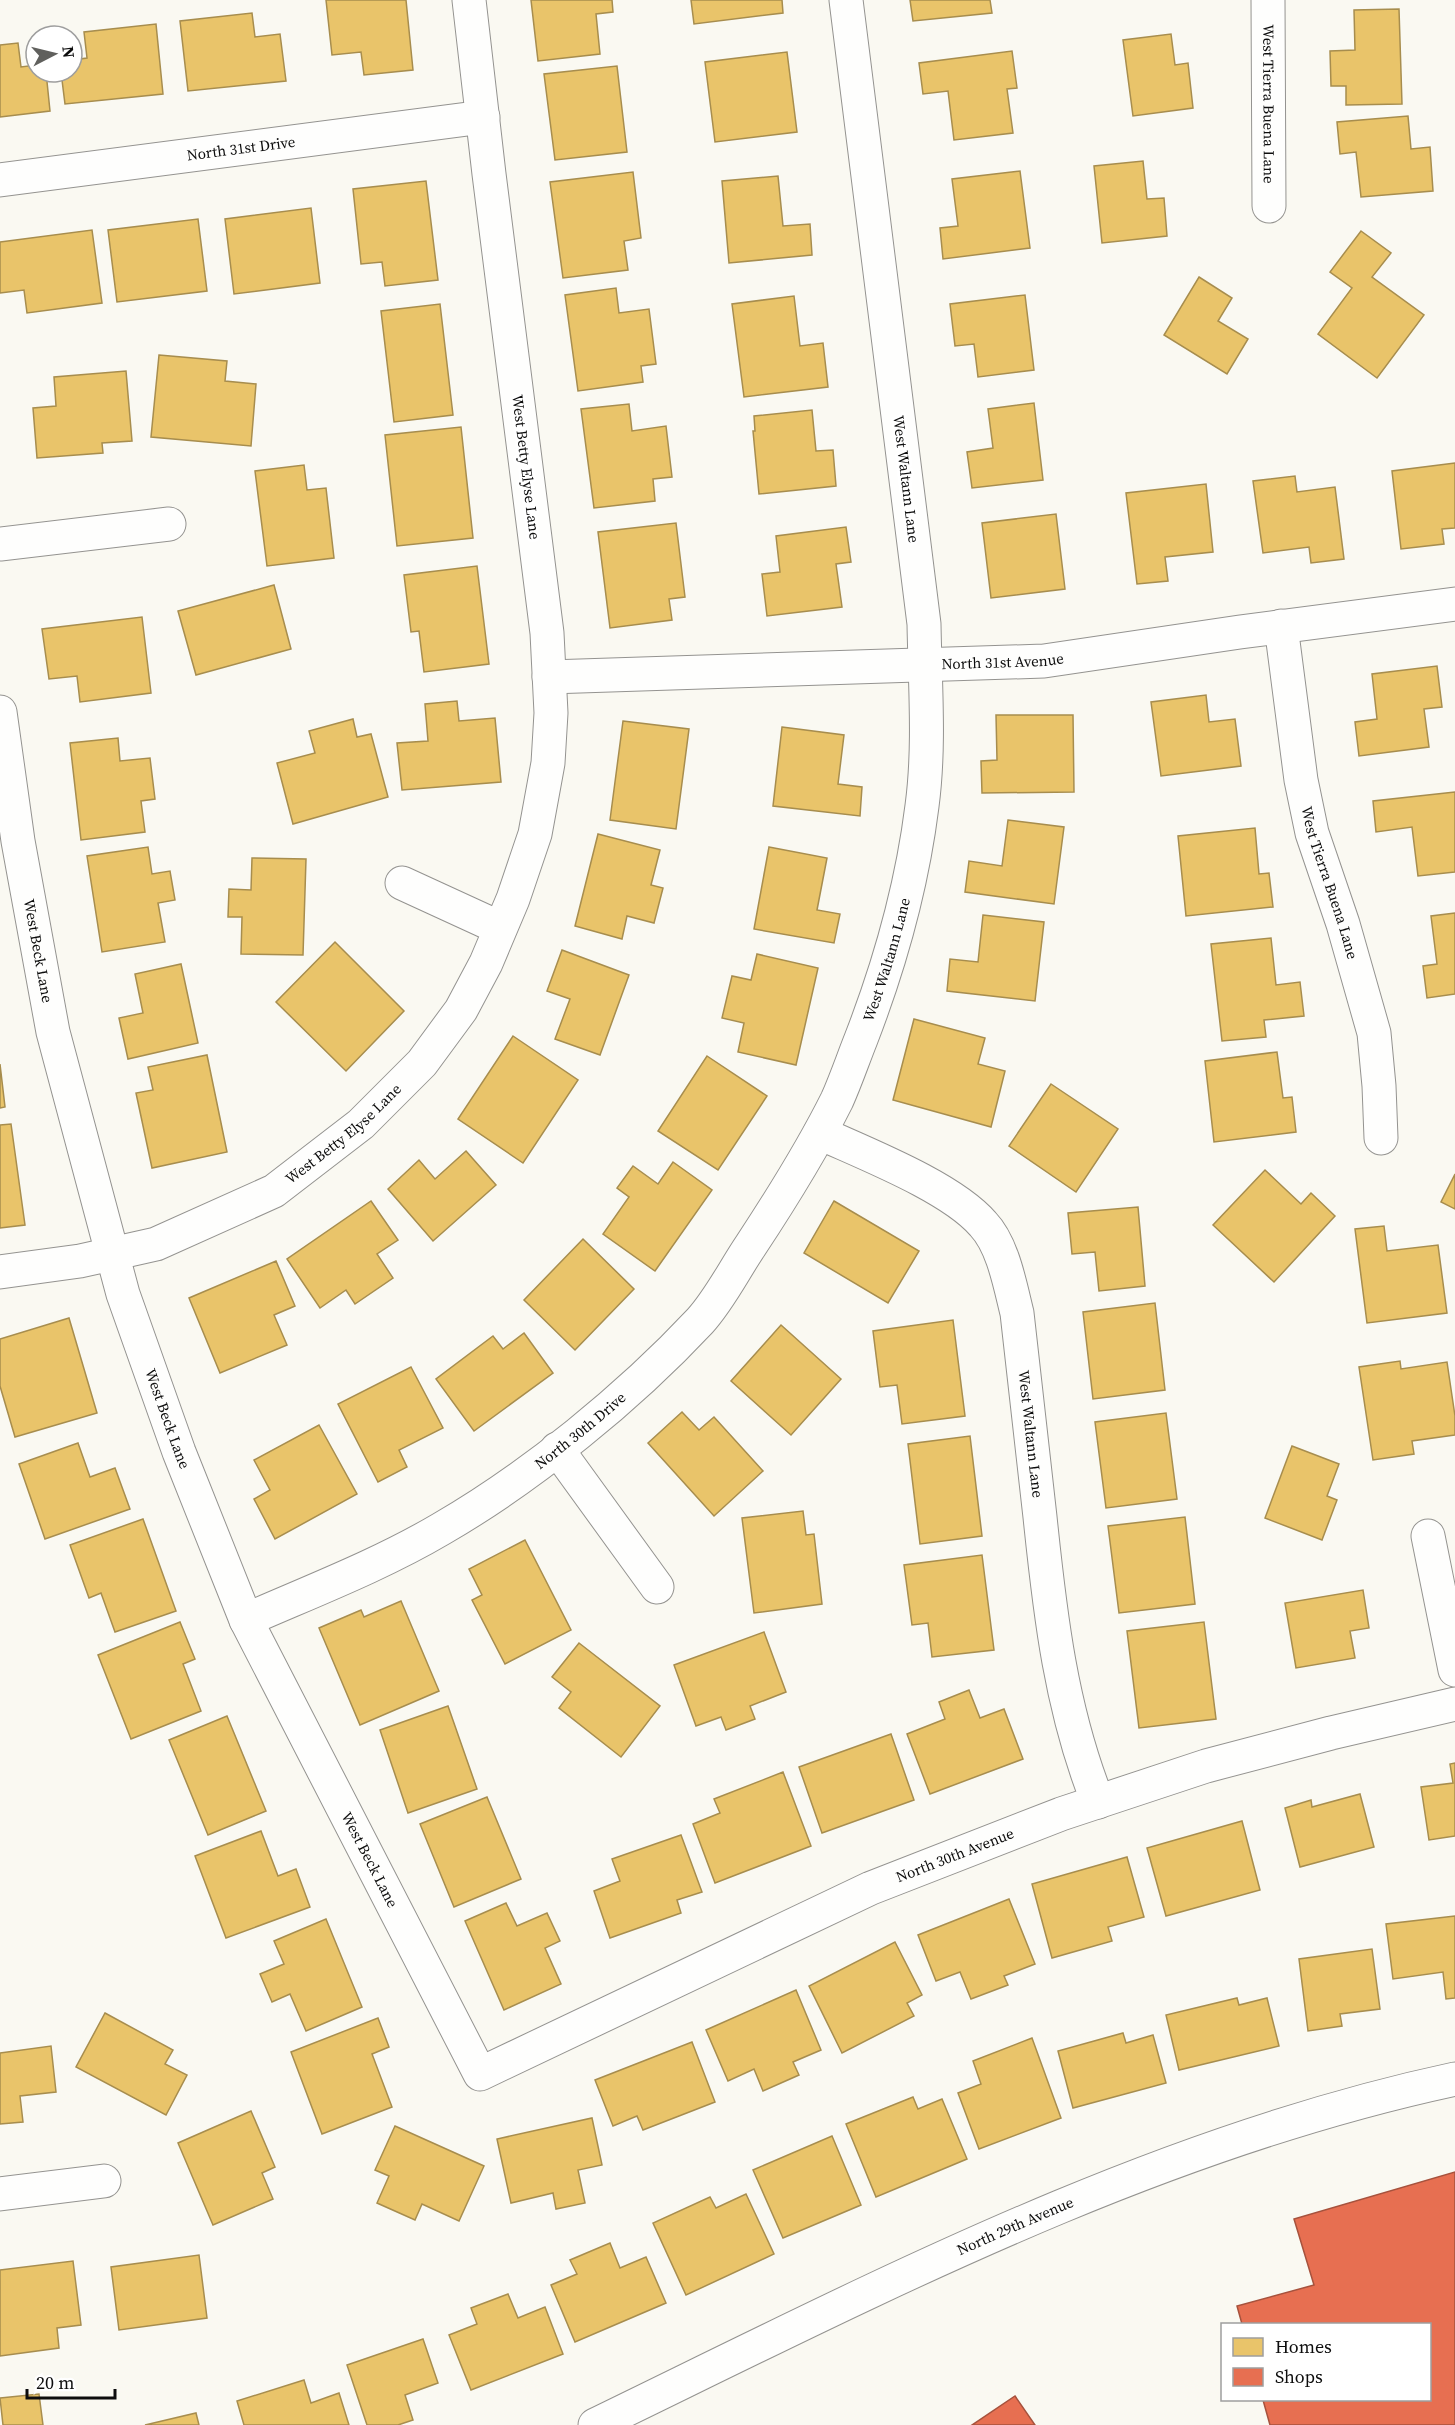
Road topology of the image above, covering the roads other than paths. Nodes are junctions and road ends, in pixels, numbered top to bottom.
1 (469, 0) edge
2 (846, 0) edge
3 (1268, 0) edge
4 (483, 117) junction
5 (0, 180) edge
6 (1269, 206) dead end
7 (169, 524) dead end
8 (0, 544) edge
9 (1455, 604) edge
10 (1281, 627) junction
11 (924, 664) junction
12 (549, 677) junction
13 (0, 712) edge
14 (402, 883) dead end
15 (500, 928) junction
16 (820, 1133) junction
17 (1382, 1138) dead end
18 (113, 1254) junction
19 (0, 1272) edge
20 (556, 1449) junction
21 (1428, 1536) dead end
22 (657, 1587) dead end
23 (246, 1620) junction
24 (1455, 1670) edge
25 (1455, 1704) edge
26 (1098, 1802) junction
27 (480, 2074) joint
28 (1455, 2079) edge
29 (104, 2181) dead end
30 (0, 2194) edge
31 (596, 2425) edge

1 - 4 street, West Betty Elyse Lane
2 - 11 street, West Waltann Lane
3 - 6 street, West Tierra Buena Lane
4 - 5 street, North 31st Drive
4 - 12 street, West Betty Elyse Lane
7 - 8 street
9 - 10 street, North 31st Avenue
10 - 11 street, North 31st Avenue
10 - 17 street, West Tierra Buena Lane
11 - 12 street, North 31st Avenue
11 - 16 street, West Waltann Lane
12 - 15 street, West Betty Elyse Lane
13 - 18 street, West Beck Lane
14 - 15 street
15 - 18 street, West Betty Elyse Lane
16 - 20 street, North 30th Drive
16 - 26 street, West Waltann Lane
18 - 19 street
18 - 23 street, West Beck Lane
20 - 22 street
20 - 23 street, North 30th Drive
21 - 24 street
23 - 27 street, West Beck Lane
25 - 26 street, North 30th Avenue
26 - 27 street, North 30th Avenue
28 - 31 street, North 29th Avenue
29 - 30 street

